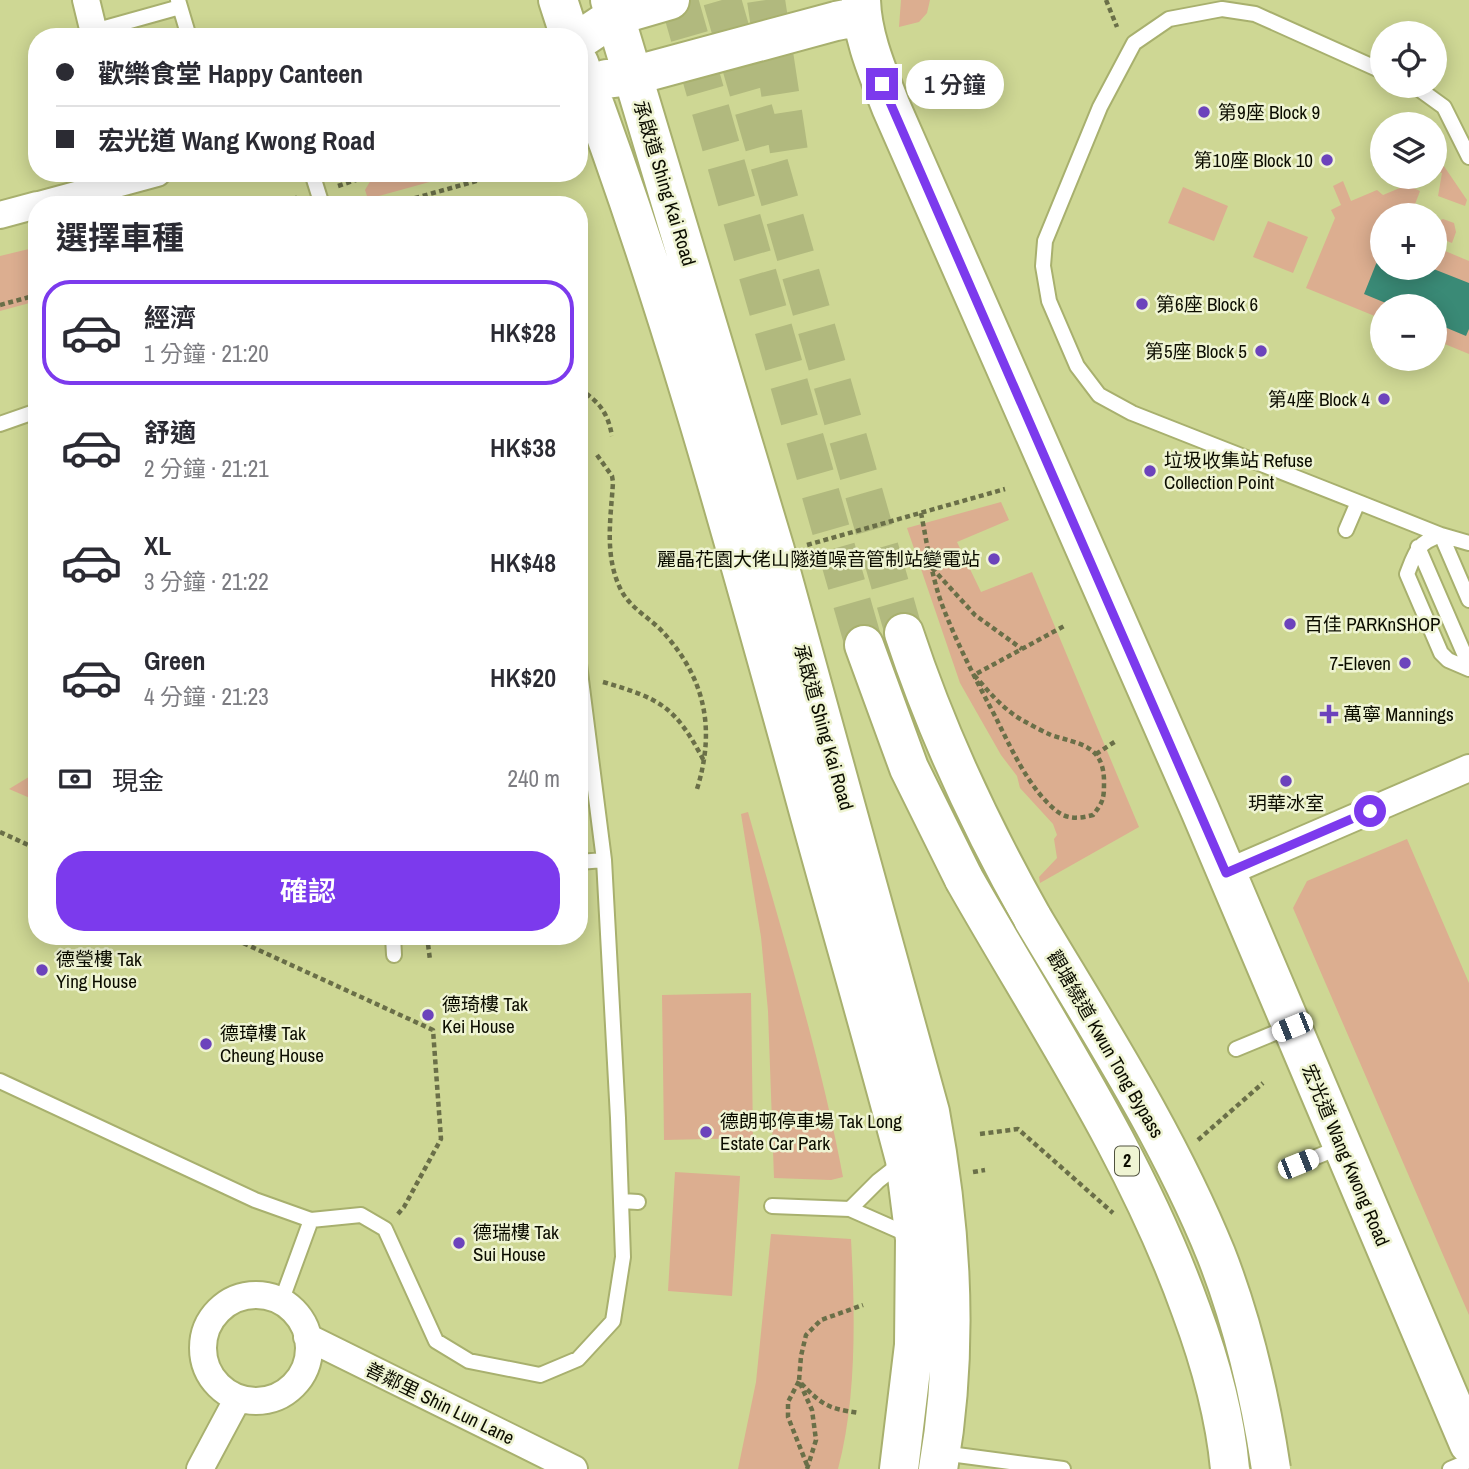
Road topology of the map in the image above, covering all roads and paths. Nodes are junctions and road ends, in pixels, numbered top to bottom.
1 (86, 0) edge
2 (558, 0) edge
3 (670, 0) edge
4 (1106, 0) edge
5 (179, 4) edge
6 (613, 8) edge
7 (861, 8) edge
8 (1117, 27) dead end
9 (93, 28) edge
10 (111, 28) edge
11 (186, 28) edge
12 (567, 28) edge
13 (588, 32) edge
14 (1370, 66) edge
15 (588, 75) edge
16 (632, 76) junction
17 (588, 95) edge
18 (1432, 98) edge
19 (1469, 157) edge
20 (116, 182) edge
21 (473, 182) edge
22 (69, 196) edge
23 (422, 196) edge
24 (28, 208) edge
25 (0, 215) edge
26 (28, 297) edge
27 (0, 305) edge
28 (588, 395) edge
29 (28, 414) edge
30 (0, 424) edge
31 (612, 436) dead end
32 (597, 455) dead end
33 (1005, 489) dead end
34 (1358, 502) junction
35 (921, 513) junction
36 (1346, 530) dead end
37 (1441, 534) junction
38 (1469, 543) edge
39 (1418, 547) junction
40 (798, 548) dead end
41 (932, 568) junction
42 (1469, 600) edge
43 (1066, 625) dead end
44 (904, 632) tunnel mouth
45 (864, 645) tunnel mouth
46 (1022, 649) junction
47 (1469, 667) edge
48 (974, 676) junction
49 (599, 681) dead end
50 (588, 735) edge
51 (1116, 741) dead end
52 (1096, 754) junction
53 (705, 763) junction
54 (1469, 768) edge
55 (697, 789) dead end
56 (0, 832) edge
57 (28, 845) edge
58 (604, 860) junction
59 (588, 861) edge
60 (1226, 873) junction
61 (248, 945) edge
62 (393, 945) edge
63 (428, 945) edge
64 (394, 955) dead end
65 (429, 960) dead end
66 (1292, 1027) junction
67 (1236, 1049) dead end
68 (0, 1080) edge
69 (1343, 1146) junction
70 (905, 1160) junction
71 (1289, 1168) dead end
72 (622, 1202) junction
73 (638, 1202) dead end
74 (772, 1206) dead end
75 (850, 1209) junction
76 (311, 1220) junction
77 (385, 1229) junction
78 (915, 1238) junction
79 (281, 1302) junction
80 (863, 1305) dead end
81 (307, 1336) junction
82 (799, 1381) junction
83 (238, 1398) junction
84 (859, 1413) dead end
85 (1469, 1444) edge
86 (939, 1461) edge
87 (1469, 1461) edge
88 (807, 1467) edge
89 (200, 1469) edge
90 (574, 1469) edge
91 (898, 1469) edge
92 (1063, 1469) edge
93 (1230, 1469) edge
94 (1271, 1469) edge
95 (1450, 1469) edge

1 - 9 street
2 - 12 main road
3 - 6 main road
4 - 8 path
5 - 10 lane
5 - 11 lane
6 - 13 main road
6 - 16 main road, 承啟道 Shing Kai Road
7 - 16 main road
7 - 60 main road, 宏光道 Wang Kwong Road
14 - 34 lane
15 - 16 main road
16 - 86 main road, 承啟道 Shing Kai Road
17 - 70 main road, 承啟道 Shing Kai Road
18 - 19 lane
20 - 22 street
21 - 23 path
24 - 25 street
26 - 27 path
28 - 31 path
29 - 30 lane
32 - 53 path
33 - 35 path
34 - 36 lane
34 - 37 lane
35 - 40 path
35 - 41 path
37 - 38 lane
37 - 39 lane
37 - 42 lane
39 - 47 lane
39 - 47 lane
41 - 46 path
41 - 48 path
43 - 46 path
44 - 94 main road, 觀塘繞道 Kwun Tong Bypass / 2, bridge
45 - 93 main road, 觀塘繞道 Kwun Tong Bypass / 2, bridge
46 - 48 path
48 - 52 path
48 - 52 path
49 - 53 path
50 - 58 lane
51 - 52 path
53 - 55 path
54 - 60 street
56 - 57 path
58 - 59 lane
58 - 72 lane
60 - 66 main road, 宏光道 Wang Kwong Road
61 - 77 path
62 - 64 lane
63 - 65 path
66 - 67 lane
66 - 69 main road, 宏光道 Wang Kwong Road
68 - 76 lane
69 - 71 lane
69 - 85 main road, 宏光道 Wang Kwong Road
70 - 75 lane
70 - 78 main road, 承啟道 Shing Kai Road
72 - 73 lane
72 - 77 lane
74 - 75 lane
75 - 78 lane
76 - 77 lane
76 - 79 lane
78 - 91 main road, 承啟道 Shing Kai Road
79 - 81 street
79 - 83 street
80 - 82 path
81 - 83 street
81 - 90 street, 善鄰里 Shin Lun Lane
82 - 84 path
82 - 88 path
82 - 88 path
83 - 89 street
86 - 92 lane
87 - 95 lane

